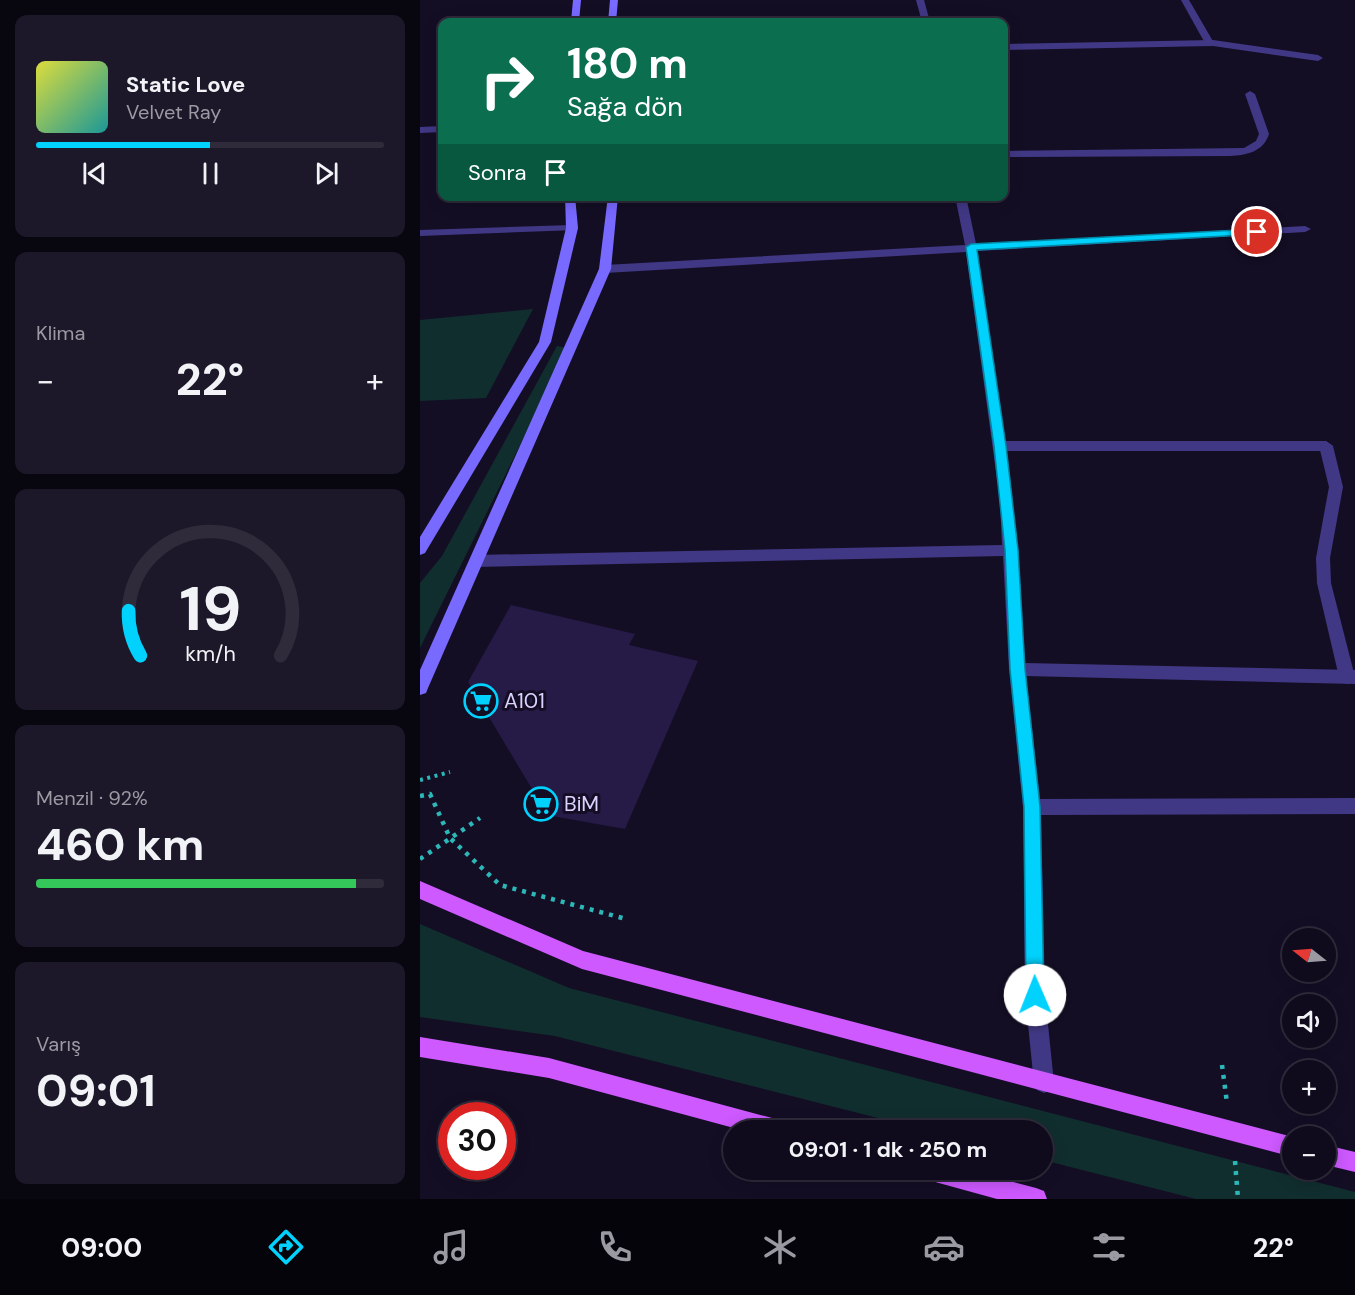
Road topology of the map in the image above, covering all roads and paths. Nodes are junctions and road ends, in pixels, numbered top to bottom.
1 (578, 0) edge
2 (614, 0) edge
3 (920, 0) edge
4 (1185, 0) edge
5 (576, 18) edge
6 (612, 18) edge
7 (926, 18) edge
8 (1209, 43) junction
9 (1008, 47) edge
10 (1318, 58) dead end
11 (1250, 94) dead end
12 (438, 129) edge
13 (420, 130) edge
14 (1008, 154) edge
15 (570, 201) edge
16 (612, 201) edge
17 (961, 201) edge
18 (572, 228) junction
19 (1305, 229) dead end
20 (420, 233) edge
21 (971, 247) junction
22 (605, 268) junction
23 (1000, 446) junction
24 (420, 549) edge
25 (1011, 550) junction
26 (476, 561) junction
27 (1017, 669) junction
28 (1351, 677) edge
29 (420, 688) edge
30 (450, 772) dead end
31 (420, 780) edge
32 (420, 796) edge
33 (1355, 806) edge
34 (1032, 807) junction
35 (480, 818) dead end
36 (450, 838) junction
37 (420, 859) edge
38 (420, 890) edge
39 (626, 919) dead end
40 (420, 1047) edge
41 (1044, 1083) junction
42 (742, 1120) edge
43 (1282, 1144) edge
44 (1336, 1157) edge
45 (1355, 1162) edge
46 (965, 1180) edge
47 (1036, 1199) edge

1 - 5 street
2 - 6 street
3 - 7 street
4 - 8 street
8 - 9 street
8 - 10 street
11 - 14 street
12 - 13 street
15 - 18 street
16 - 22 street
17 - 21 street
18 - 20 street
18 - 24 street
19 - 21 street
21 - 22 street
21 - 23 street
22 - 26 street
23 - 25 street
23 - 28 street
25 - 26 street
25 - 27 street
26 - 29 street
27 - 28 street
27 - 34 street
30 - 31 path
32 - 36 path
33 - 34 street
34 - 41 street
35 - 36 path
36 - 37 path
36 - 39 path
38 - 41 main road
40 - 42 main road
41 - 43 main road
44 - 45 main road
46 - 47 main road

